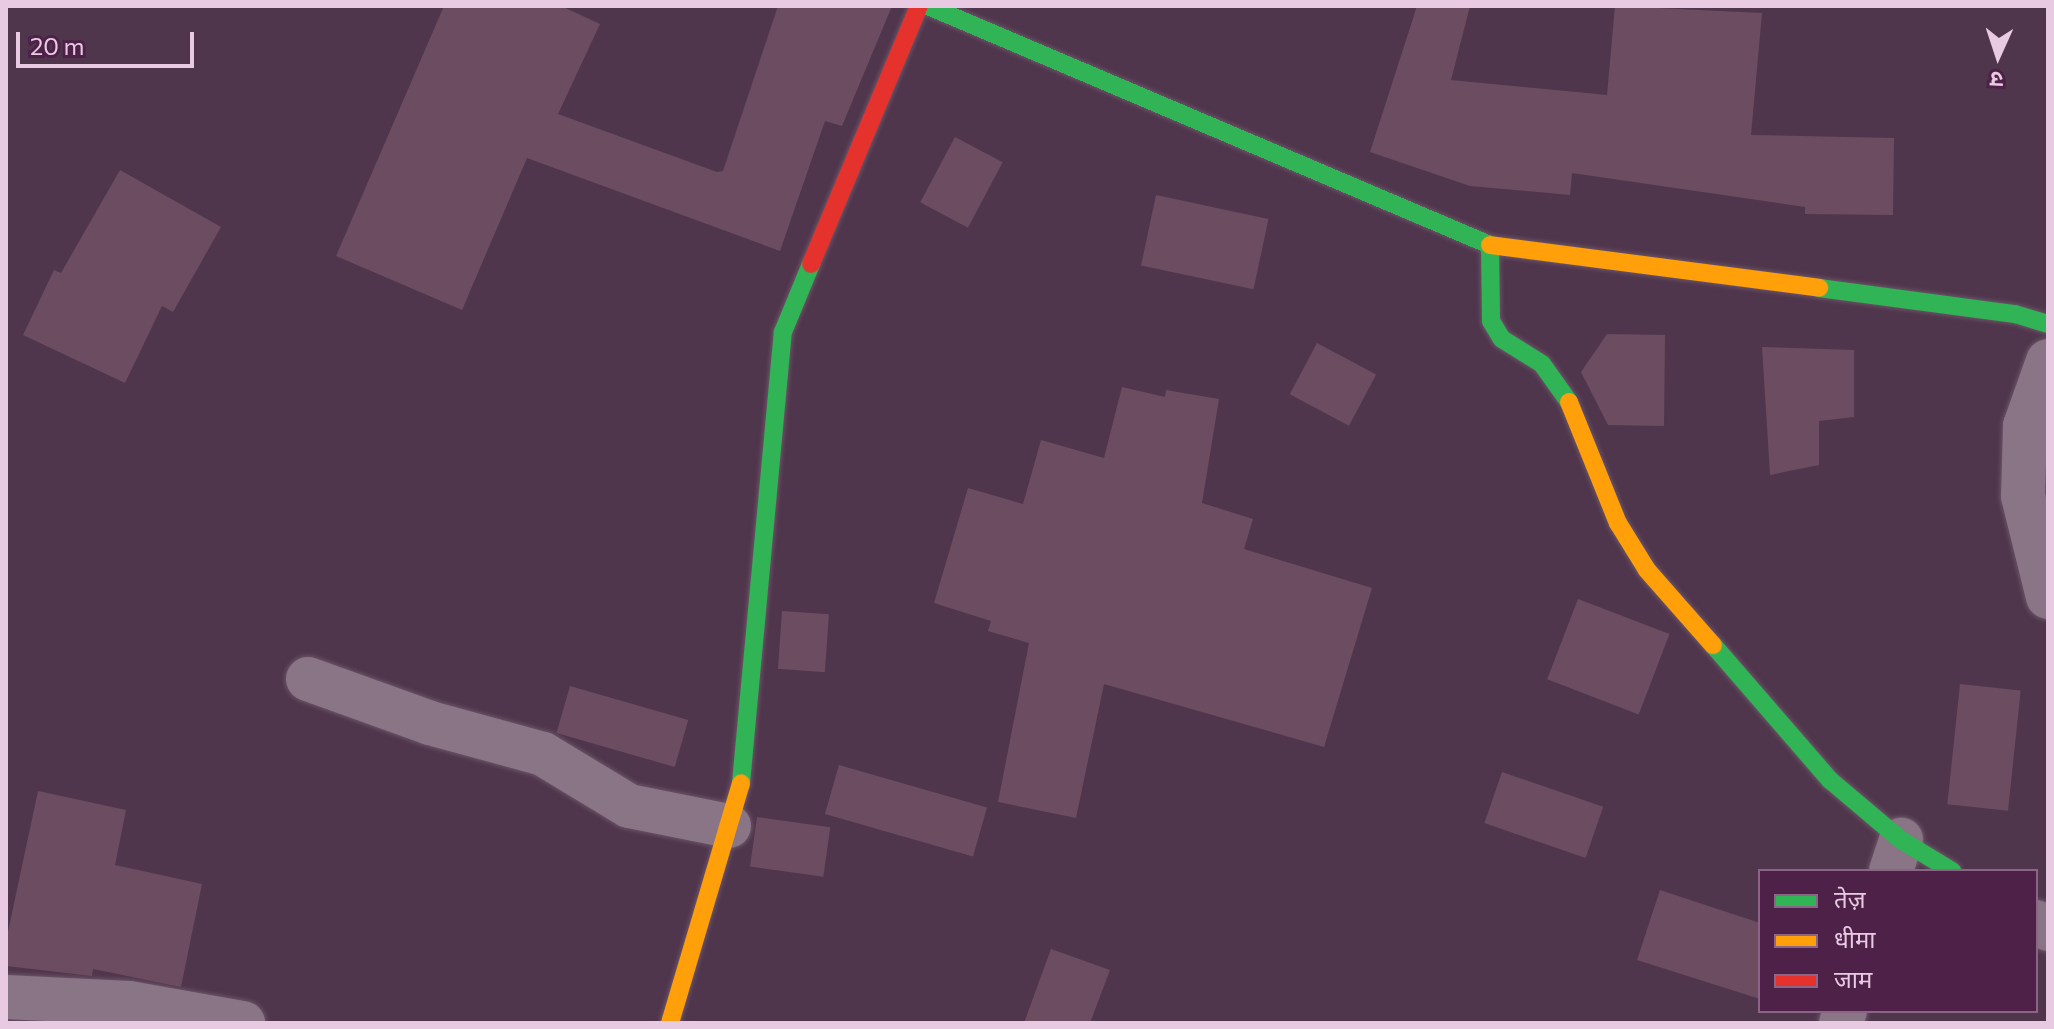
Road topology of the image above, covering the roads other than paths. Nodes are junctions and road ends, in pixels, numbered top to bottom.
1 (919, 6) edge
2 (928, 6) edge
3 (1490, 245) junction
4 (2048, 324) edge
5 (2048, 361) edge
6 (2048, 597) edge
7 (308, 679) dead end
8 (729, 826) junction
9 (1896, 856) edge
10 (1945, 869) edge
11 (6, 997) edge
12 (243, 1023) edge
13 (670, 1023) edge

1 - 8 street
2 - 3 street
3 - 4 street
3 - 9 street
5 - 6 street
7 - 8 street
8 - 13 street
9 - 10 street
11 - 12 street

